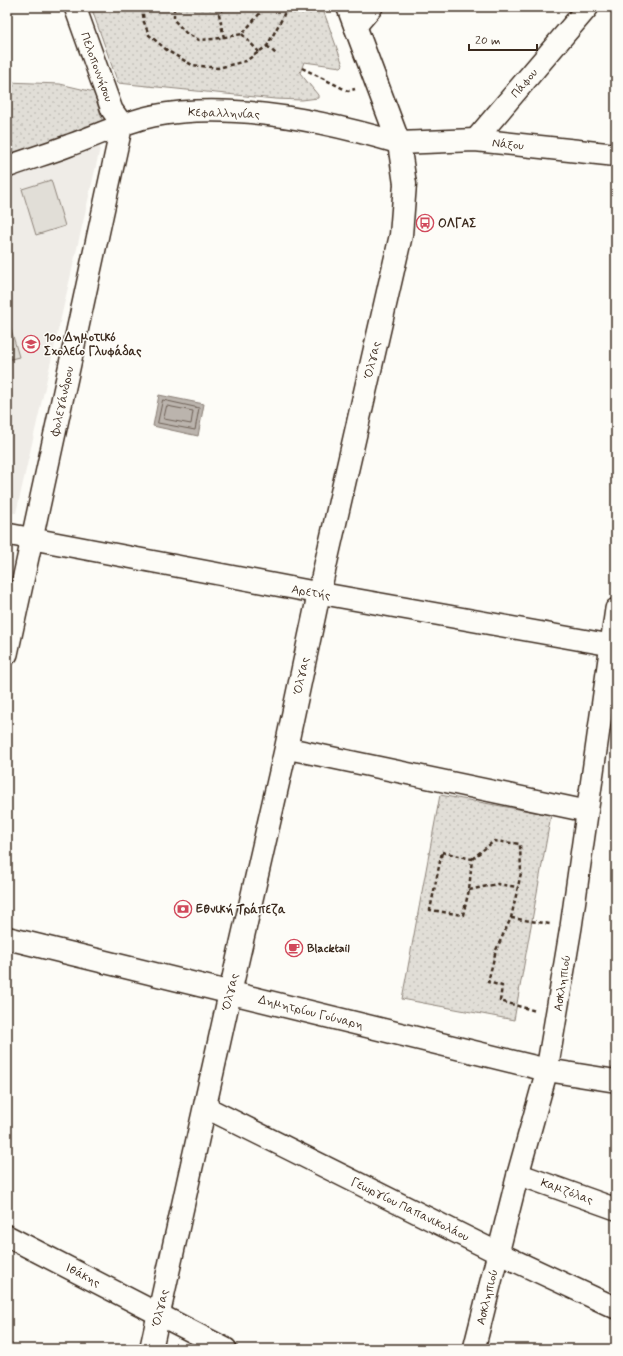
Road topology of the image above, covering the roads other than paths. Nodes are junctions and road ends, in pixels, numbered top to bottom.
1 (75, 7) edge
2 (372, 7) edge
3 (588, 7) edge
4 (351, 17) edge
5 (122, 124) junction
6 (475, 140) junction
7 (399, 143) junction
8 (616, 155) edge
9 (7, 166) edge
10 (7, 534) edge
11 (32, 540) junction
12 (319, 593) junction
13 (616, 609) edge
14 (613, 645) edge
15 (7, 654) edge
16 (286, 748) junction
17 (586, 811) junction
18 (7, 938) edge
19 (230, 993) junction
20 (547, 1070) junction
21 (616, 1081) edge
22 (205, 1107) junction
23 (518, 1174) junction
24 (616, 1209) edge
25 (7, 1236) edge
26 (498, 1253) junction
27 (616, 1308) edge
28 (159, 1314) junction
29 (151, 1349) edge
30 (226, 1349) edge
31 (474, 1349) edge

1 - 5 street, Πελοποννήσου
2 - 4 street
3 - 6 street, Πάφου
4 - 7 street, Όλγας
5 - 7 street, Κεφαλληνίας
5 - 9 street, Κεφαλληνίας
5 - 11 street, Φολεγάνδρου
6 - 7 street, Νάξου
6 - 8 street, Νάξου
7 - 12 street, Όλγας
10 - 11 street, Αρετής
11 - 12 street, Αρετής
11 - 15 street, Φολεγάνδρου
12 - 14 street, Αρετής
12 - 16 street, Όλγας
13 - 14 street, Ασκληπιού
14 - 17 street, Ασκληπιού
16 - 17 street
16 - 19 street, Όλγας
17 - 20 street, Ασκληπιού
18 - 19 street, Δημητρίου Γούναρη
19 - 20 street, Δημητρίου Γούναρη
19 - 22 street, Όλγας
20 - 21 street, Δημητρίου Γούναρη
20 - 23 street, Ασκληπιού
22 - 26 street, Γεωργίου Παπανικολάου
22 - 28 street, Όλγας
23 - 24 street, Καμζόλας
23 - 26 street, Ασκληπιού
25 - 28 street, Ιθάκης
26 - 27 street, Γεωργίου Παπανικολάου
26 - 31 street, Ασκληπιού
28 - 29 street, Όλγας
28 - 30 street, Ιθάκης

